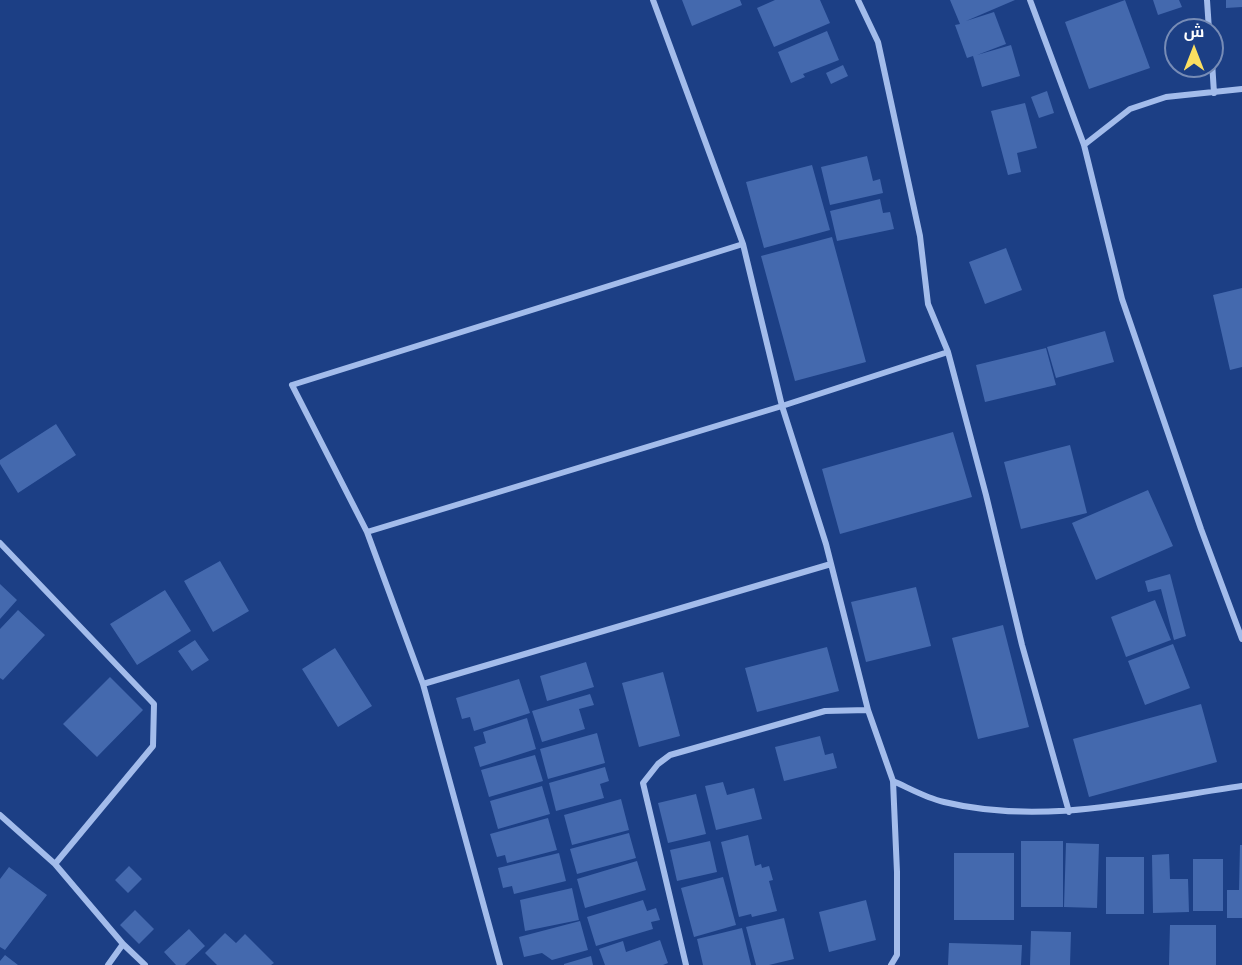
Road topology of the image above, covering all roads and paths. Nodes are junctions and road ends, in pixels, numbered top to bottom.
1 (653, 0) edge
2 (858, 0) edge
3 (1030, 0) edge
4 (1207, 0) edge
5 (1208, 18) edge
6 (1213, 78) edge
7 (1242, 89) edge
8 (1214, 93) junction
9 (1084, 145) junction
10 (743, 244) junction
11 (948, 352) junction
12 (782, 406) junction
13 (367, 532) junction
14 (0, 543) edge
15 (831, 564) junction
16 (1242, 639) edge
17 (423, 684) junction
18 (868, 710) junction
19 (893, 781) junction
20 (1242, 786) edge
21 (1069, 812) junction
22 (0, 815) edge
23 (55, 864) junction
24 (123, 944) junction
25 (108, 965) edge
26 (145, 965) edge
27 (500, 965) edge
28 (686, 965) edge
29 (891, 965) edge

1 - 10 street
2 - 11 street
3 - 9 street
4 - 5 street
6 - 8 street
7 - 8 street
8 - 9 street
9 - 16 street
10 - 12 street
10 - 13 street
11 - 12 street
11 - 21 street
12 - 13 street
12 - 15 street
13 - 17 street
14 - 23 street
15 - 17 street
15 - 18 street
17 - 27 street
18 - 19 street
18 - 28 street
19 - 21 street
19 - 29 street
20 - 21 street
22 - 23 street
23 - 24 street
24 - 25 street
24 - 26 street

